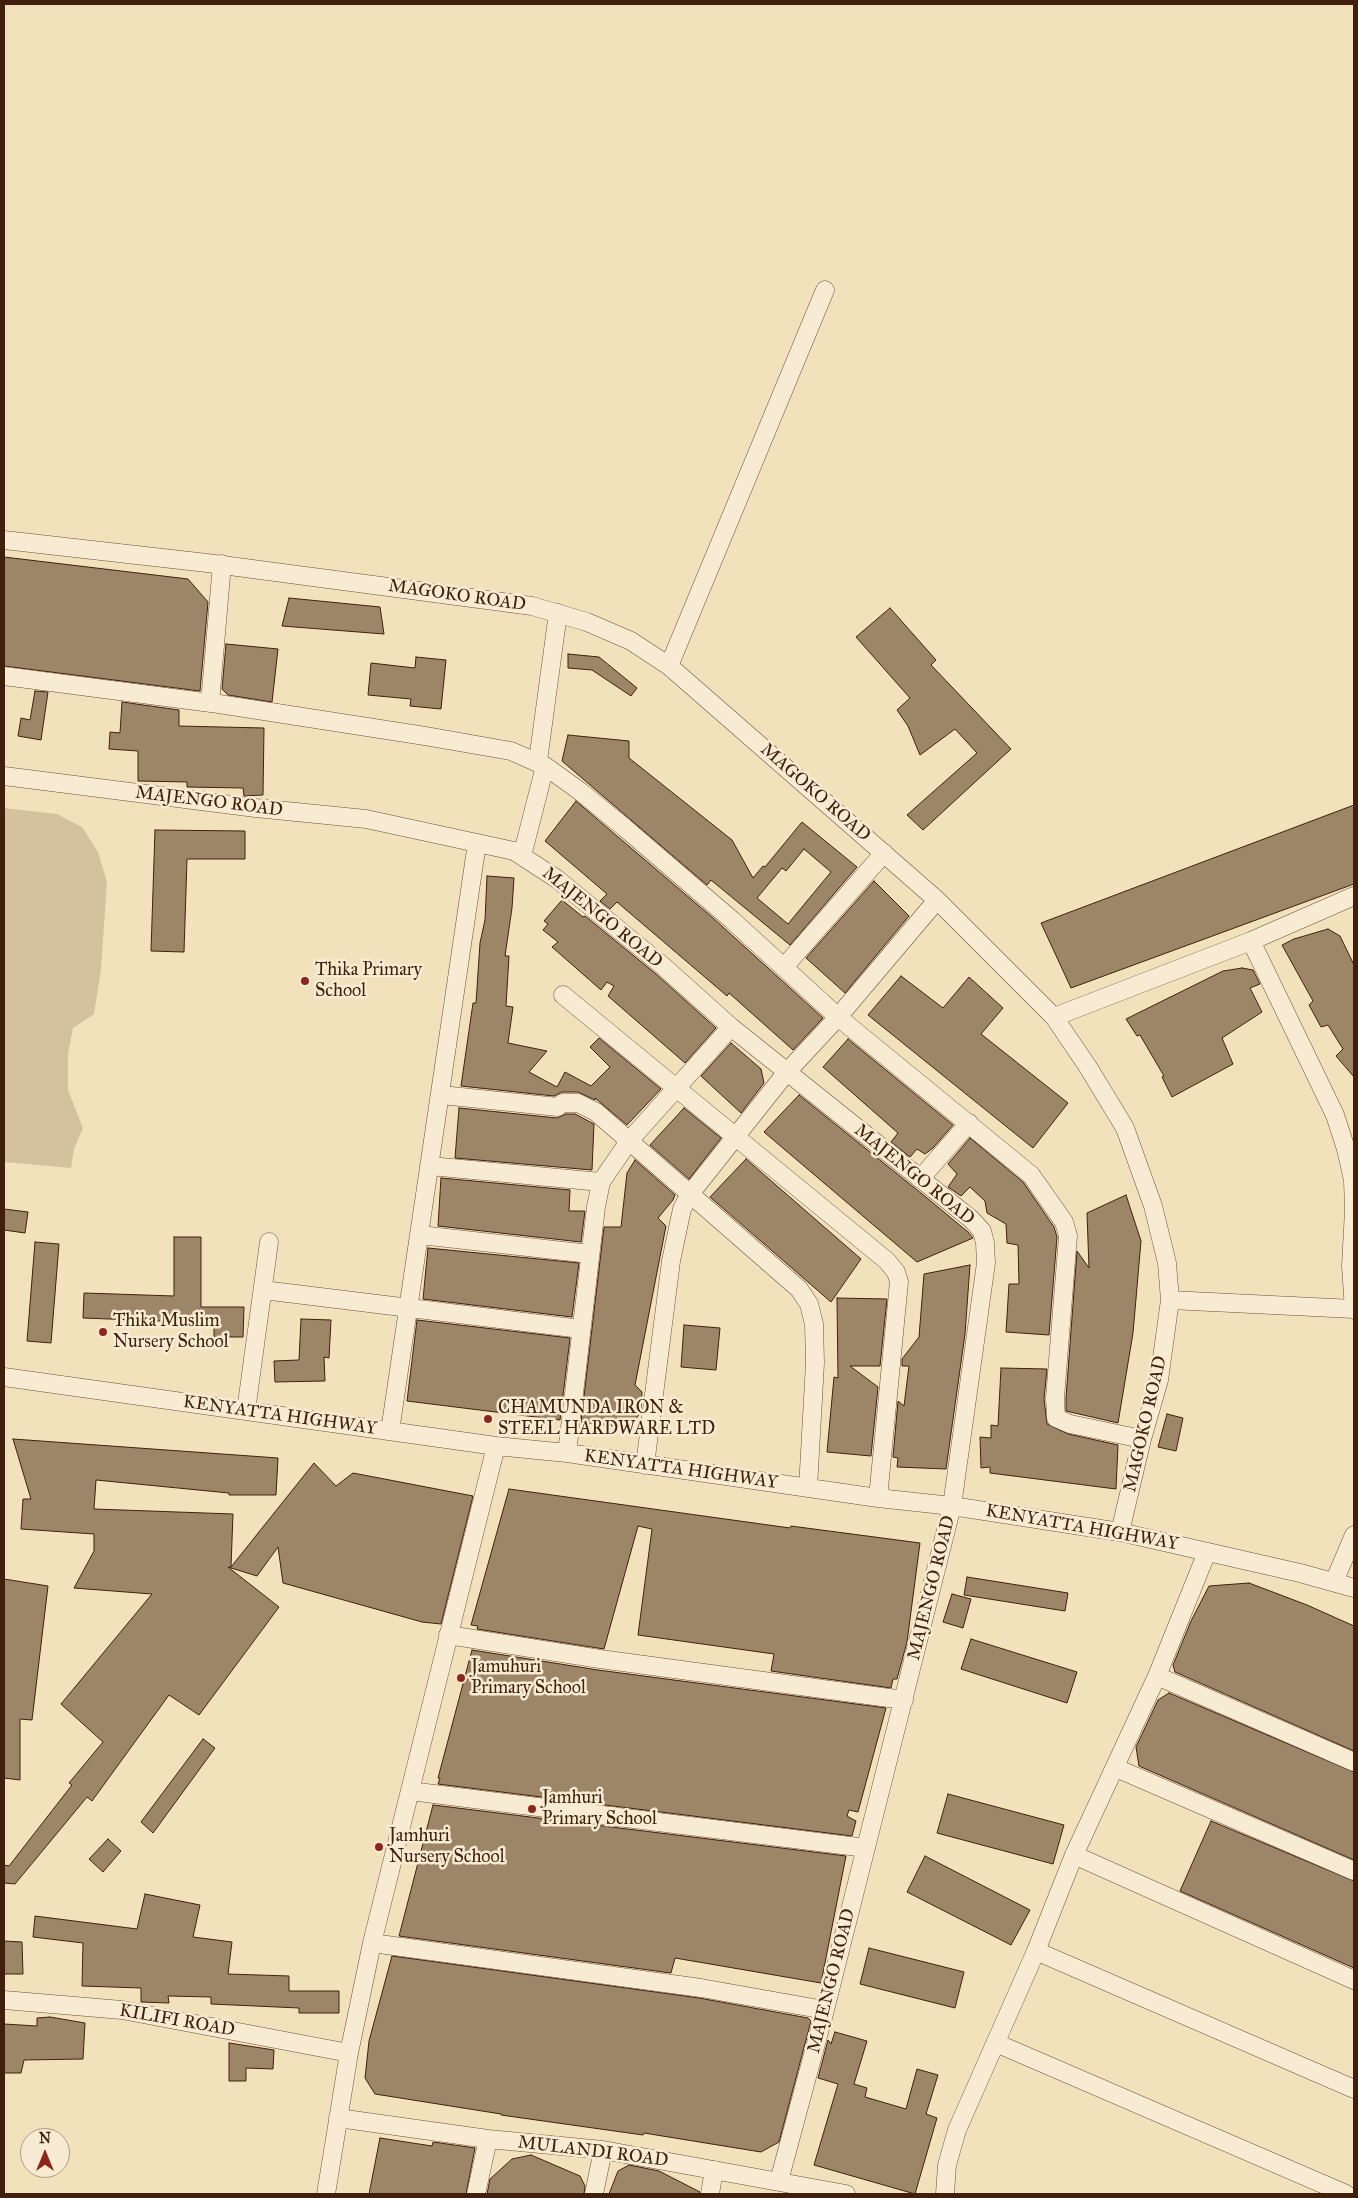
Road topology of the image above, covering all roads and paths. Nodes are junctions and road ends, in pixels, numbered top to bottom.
1 (825, 290) dead end
2 (4, 540) edge
3 (222, 564) junction
4 (558, 613) junction
5 (669, 666) junction
6 (4, 676) edge
7 (210, 703) junction
8 (542, 763) junction
9 (4, 776) edge
10 (477, 843) junction
11 (884, 853) junction
12 (522, 856) junction
13 (1354, 896) edge
14 (937, 900) junction
15 (1251, 941) junction
16 (784, 967) junction
17 (563, 995) dead end
18 (838, 1017) junction
19 (1054, 1018) junction
20 (731, 1027) junction
21 (786, 1072) junction
22 (677, 1088) junction
23 (441, 1095) junction
24 (969, 1123) junction
25 (737, 1136) junction
26 (629, 1141) junction
27 (430, 1166) junction
28 (920, 1178) junction
29 (601, 1182) junction
30 (690, 1194) junction
31 (420, 1235) junction
32 (269, 1242) dead end
33 (590, 1254) junction
34 (263, 1290) junction
35 (1170, 1300) junction
36 (408, 1309) junction
37 (1354, 1310) edge
38 (582, 1329) junction
39 (4, 1377) edge
40 (246, 1411) junction
41 (390, 1431) junction
42 (1142, 1440) junction
43 (496, 1446) junction
44 (567, 1453) junction
45 (645, 1465) junction
46 (808, 1488) junction
47 (878, 1498) junction
48 (952, 1506) junction
49 (1120, 1532) junction
50 (1354, 1535) edge
51 (1207, 1552) junction
52 (1334, 1582) junction
53 (1354, 1588) edge
54 (448, 1635) junction
55 (1157, 1676) junction
56 (904, 1700) junction
57 (1354, 1762) edge
58 (1116, 1768) junction
59 (410, 1791) junction
60 (866, 1848) junction
61 (1074, 1855) junction
62 (1354, 1871) edge
63 (372, 1943) junction
64 (1036, 1950) junction
65 (1354, 1980) edge
66 (4, 2000) edge
67 (825, 2010) junction
68 (996, 2043) junction
69 (349, 2053) junction
70 (1354, 2089) edge
71 (338, 2118) junction
72 (488, 2139) junction
73 (603, 2150) junction
74 (714, 2170) junction
75 (779, 2181) junction
76 (839, 2193) edge
77 (326, 2194) edge
78 (476, 2194) edge
79 (594, 2194) edge
80 (710, 2194) edge
81 (945, 2194) edge
82 (1346, 2194) edge

1 - 5 street
2 - 3 street, MAGOKO ROAD
3 - 4 street, MAGOKO ROAD
3 - 7 street
4 - 5 street, MAGOKO ROAD
4 - 8 street
5 - 11 street, MAGOKO ROAD
6 - 7 street
7 - 8 street
8 - 12 street
8 - 16 street
9 - 10 street, MAJENGO ROAD
10 - 12 street, MAJENGO ROAD
10 - 23 street
11 - 14 street, MAGOKO ROAD
11 - 16 street
12 - 20 street, MAJENGO ROAD
13 - 15 street
14 - 18 street
14 - 19 street, MAGOKO ROAD
15 - 19 street
15 - 37 street
16 - 18 street
17 - 22 street
18 - 21 street
18 - 24 street
19 - 35 street, MAGOKO ROAD
20 - 21 street, MAJENGO ROAD
20 - 22 street
21 - 25 street
21 - 28 street, MAJENGO ROAD
22 - 25 street
22 - 26 street
23 - 26 street
23 - 27 street
24 - 28 street
24 - 42 street
25 - 30 street
25 - 47 street
26 - 29 street
26 - 30 street
27 - 29 street
27 - 31 street
28 - 48 street, MAJENGO ROAD
29 - 33 street
30 - 45 street
30 - 46 street
31 - 33 street
31 - 36 street
32 - 34 street
33 - 38 street
34 - 36 street
34 - 40 street
35 - 37 street
35 - 42 street, MAGOKO ROAD
36 - 38 street
36 - 41 street
38 - 44 street
39 - 40 street, KENYATTA HIGHWAY
40 - 41 street, KENYATTA HIGHWAY
41 - 43 street, KENYATTA HIGHWAY
42 - 49 street, MAGOKO ROAD
43 - 44 street, KENYATTA HIGHWAY
43 - 54 street
44 - 45 street, KENYATTA HIGHWAY
45 - 46 street, KENYATTA HIGHWAY
46 - 47 street, KENYATTA HIGHWAY
47 - 48 street, KENYATTA HIGHWAY
48 - 49 street, KENYATTA HIGHWAY
48 - 56 street, MAJENGO ROAD
49 - 51 street, KENYATTA HIGHWAY
50 - 52 street
51 - 52 street, KENYATTA HIGHWAY
51 - 55 street
52 - 53 street, KENYATTA HIGHWAY
54 - 56 street
54 - 59 street
55 - 57 street
55 - 58 street
56 - 60 street, MAJENGO ROAD
58 - 61 street
58 - 62 street
59 - 60 street
59 - 63 street
60 - 67 street, MAJENGO ROAD
61 - 64 street
61 - 65 street
63 - 67 street
63 - 69 street
64 - 68 street
64 - 70 street
66 - 69 street, KILIFI ROAD
67 - 75 street, MAJENGO ROAD
68 - 81 street
68 - 82 street
69 - 71 street
71 - 72 street, MULANDI ROAD
71 - 77 street
72 - 73 street, MULANDI ROAD
72 - 78 street
73 - 74 street, MULANDI ROAD
73 - 79 street
74 - 75 street, MULANDI ROAD
74 - 80 street
75 - 76 street, MULANDI ROAD

